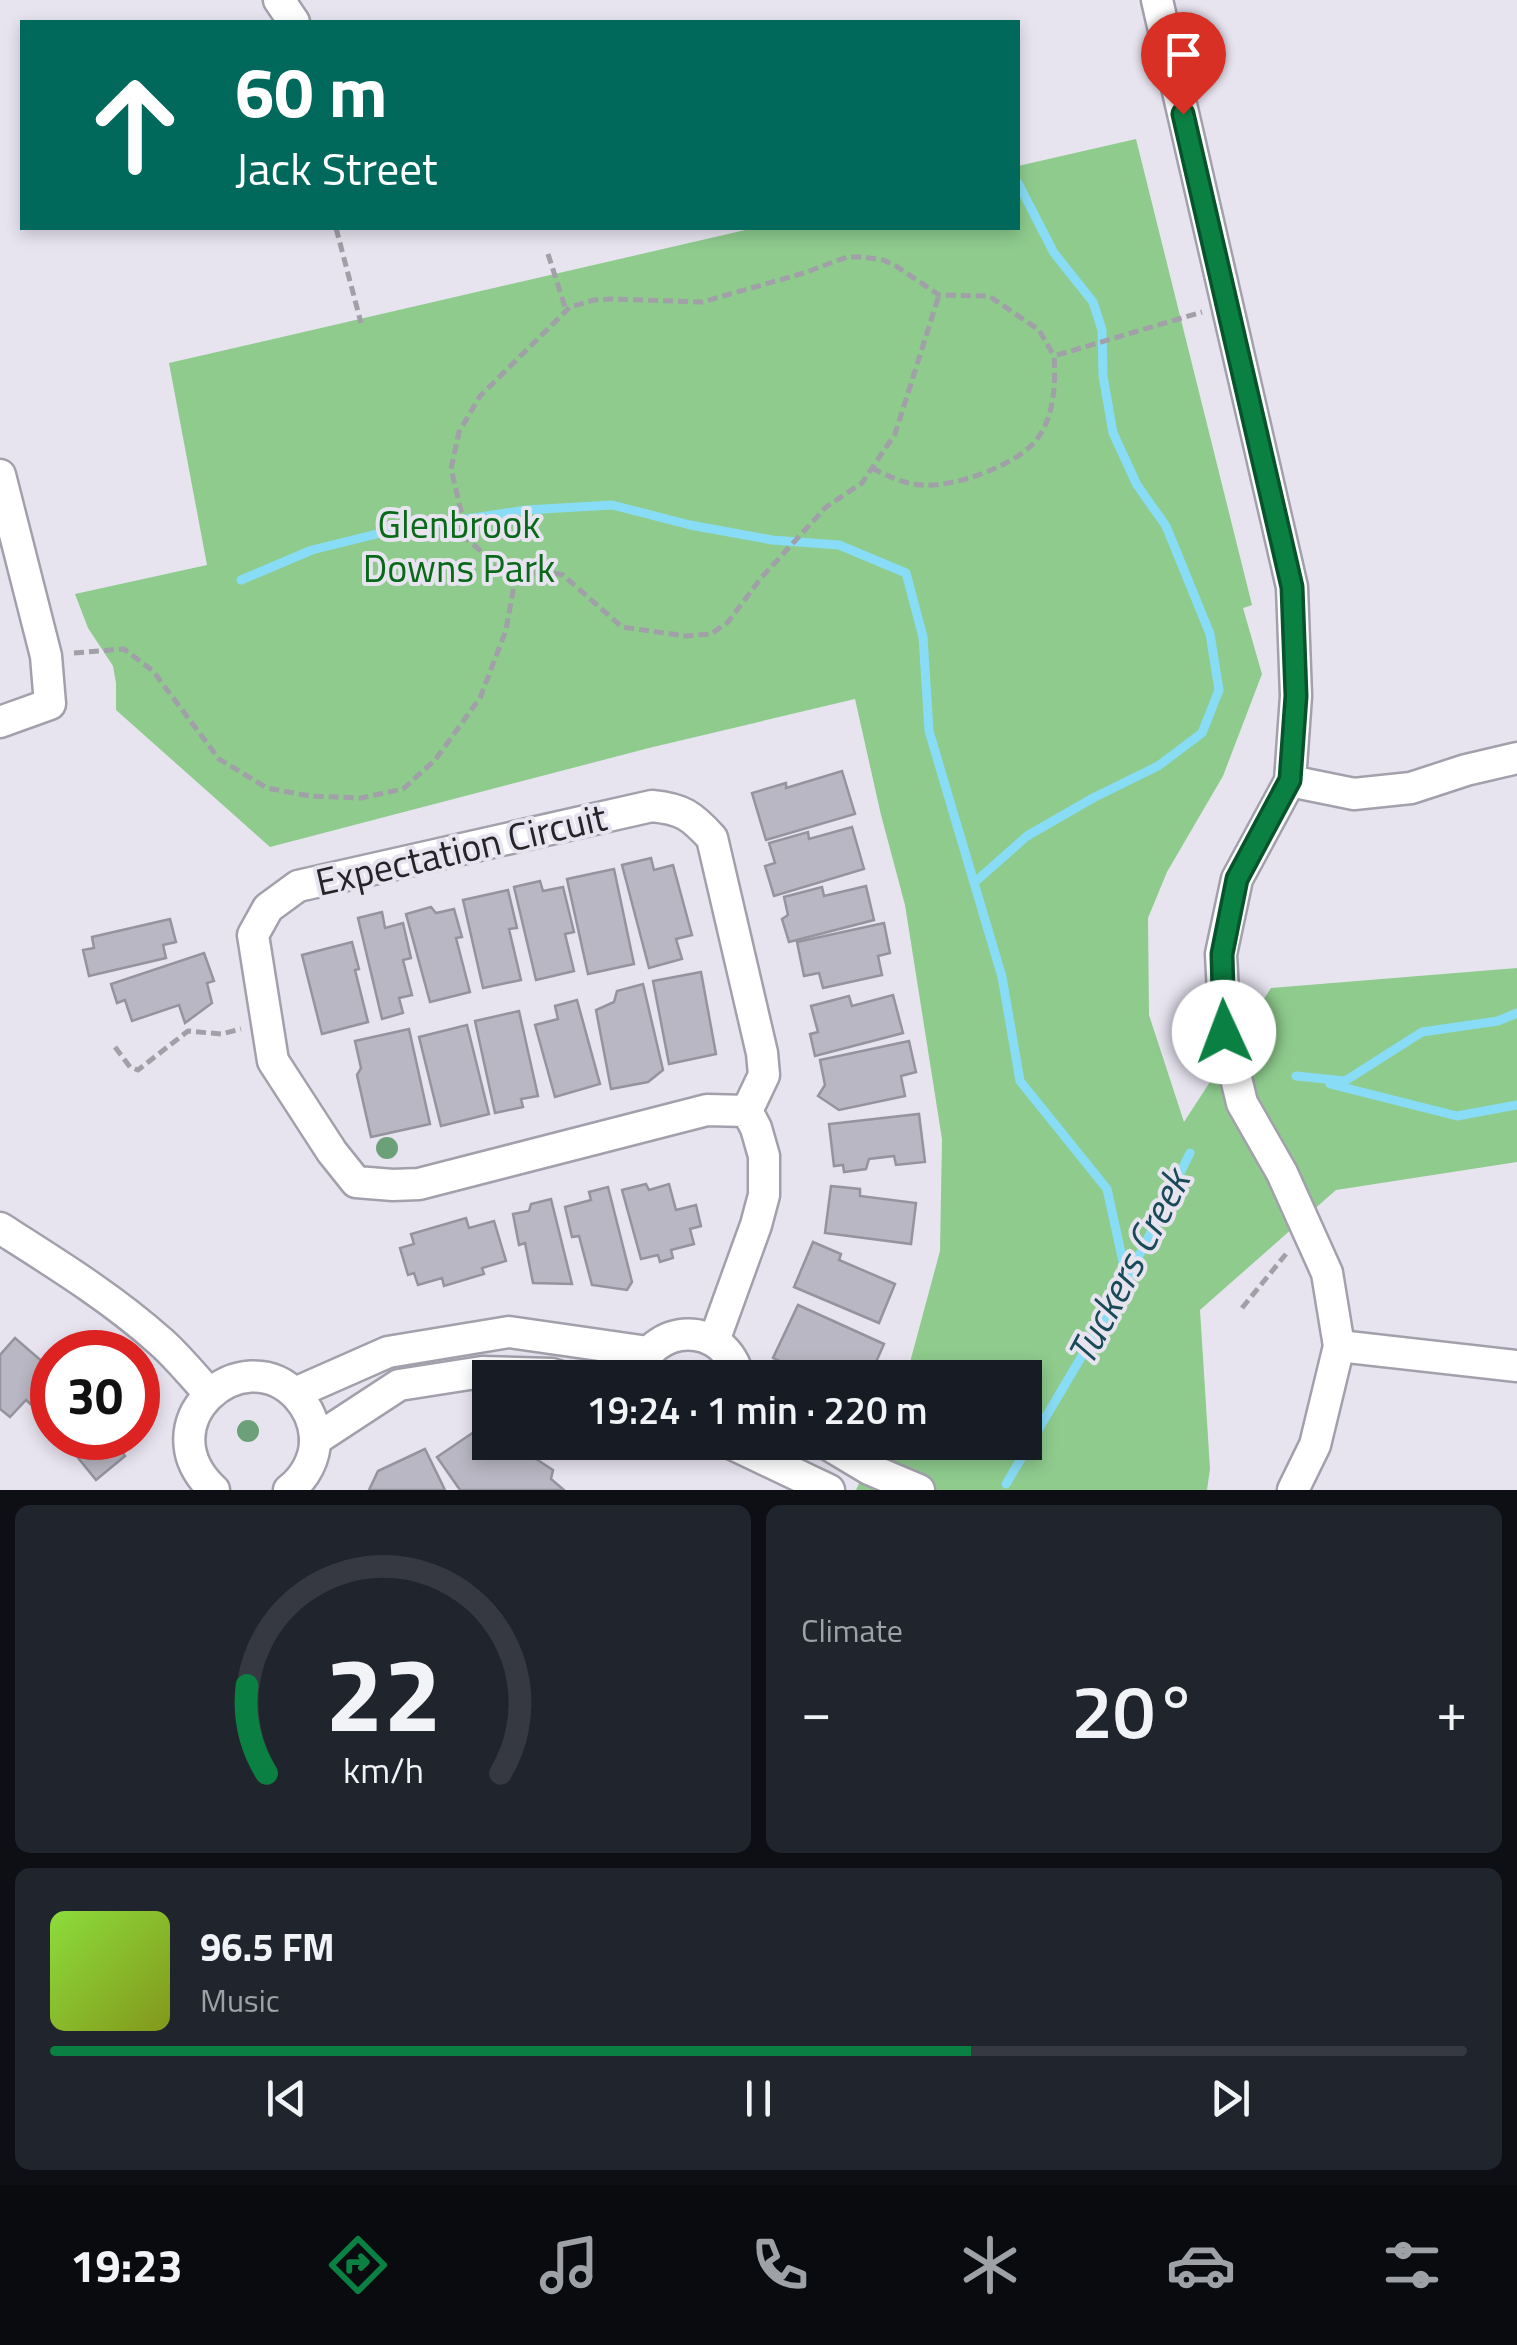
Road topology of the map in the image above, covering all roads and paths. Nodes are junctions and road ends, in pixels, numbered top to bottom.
1 (1156, 0) edge
2 (337, 230) edge
3 (548, 254) dead end
4 (939, 295) junction
5 (1226, 305) junction
6 (566, 310) junction
7 (361, 323) dead end
8 (1054, 356) junction
9 (872, 468) junction
10 (0, 475) edge
11 (514, 580) junction
12 (46, 656) junction
13 (0, 722) edge
14 (1517, 758) edge
15 (1290, 780) junction
16 (249, 1027) dead end
17 (115, 1047) dead end
18 (747, 1111) junction
19 (0, 1228) edge
20 (1291, 1248) dead end
21 (1242, 1308) dead end
22 (714, 1341) junction
23 (1339, 1346) junction
24 (625, 1360) edge
25 (645, 1360) edge
26 (732, 1360) edge
27 (1517, 1366) edge
28 (472, 1374) edge
29 (209, 1393) junction
30 (294, 1393) junction
31 (315, 1440) junction
32 (766, 1460) edge
33 (854, 1460) edge
34 (202, 1486) edge
35 (294, 1488) edge
36 (829, 1490) edge
37 (919, 1490) edge
38 (1293, 1490) edge

1 - 5 street
2 - 7 path
3 - 6 path
4 - 6 path
4 - 8 path
4 - 9 path
5 - 8 path
5 - 15 street
6 - 11 path
8 - 9 path
9 - 11 path
10 - 12 street
11 - 12 path
12 - 13 street
14 - 15 street
15 - 23 street
16 - 17 path
18 - 18 street, Expectation Circuit
18 - 22 street
19 - 29 street
20 - 21 path
22 - 25 street
22 - 26 street
23 - 27 street
23 - 38 street
24 - 30 street
28 - 31 street
29 - 30 street
29 - 34 street
30 - 31 street
31 - 35 street
32 - 36 street
33 - 37 street

